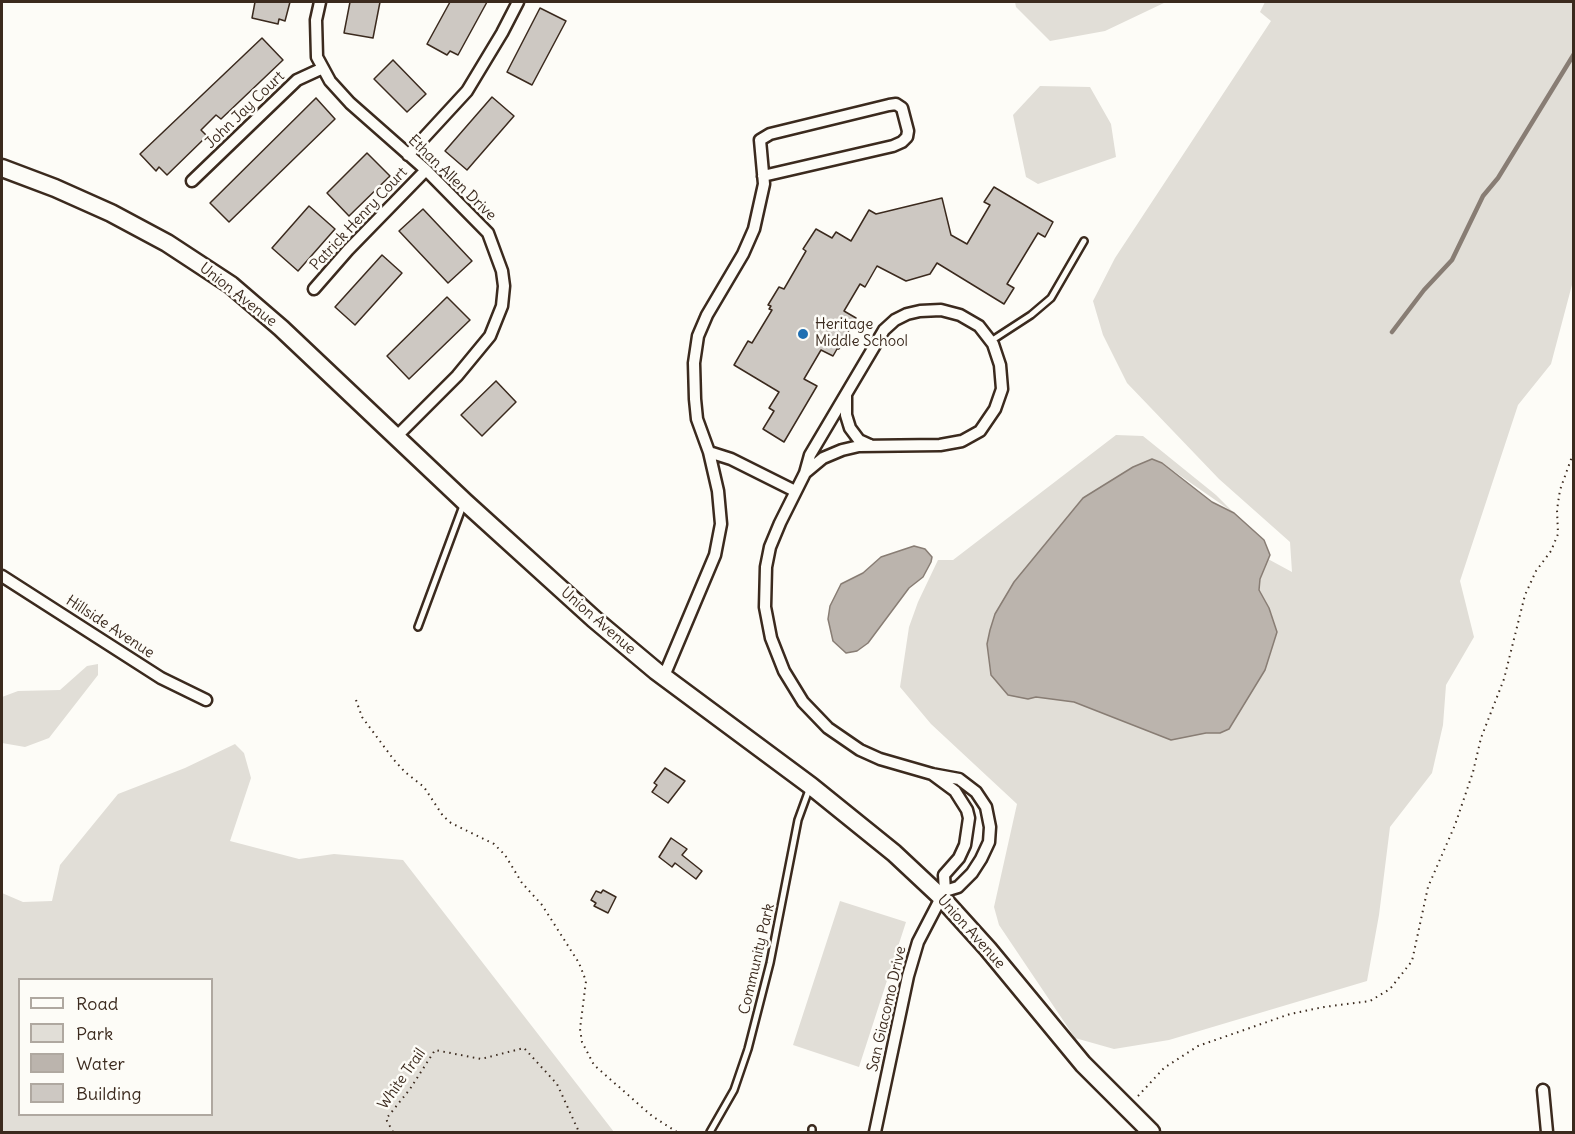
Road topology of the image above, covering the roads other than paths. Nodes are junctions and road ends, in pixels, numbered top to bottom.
1 (320, 2) edge
2 (518, 2) edge
3 (323, 68) junction
4 (408, 155) junction
5 (2, 168) edge
6 (426, 170) junction
7 (763, 176) junction
8 (192, 181) dead end
9 (1084, 241) dead end
10 (314, 289) dead end
11 (990, 341) junction
12 (846, 396) junction
13 (396, 437) junction
14 (871, 446) junction
15 (709, 452) junction
16 (805, 473) junction
17 (795, 491) junction
18 (465, 502) junction
19 (2, 576) edge
20 (418, 627) dead end
21 (664, 676) junction
22 (206, 700) dead end
23 (932, 774) junction
24 (811, 786) junction
25 (943, 894) junction
26 (1543, 1090) dead end
27 (710, 1132) edge
28 (875, 1132) edge
29 (1150, 1132) edge
30 (1547, 1132) edge

1 - 3 street, Ethan Allen Drive
2 - 4 street
3 - 4 street, Ethan Allen Drive
3 - 8 street, John Jay Court
4 - 6 street, Ethan Allen Drive
5 - 13 street, Union Avenue
6 - 10 street, Patrick Henry Court
6 - 13 street, Ethan Allen Drive
7 - 7 street
7 - 15 street
9 - 11 lane
11 - 12 street
11 - 14 street
12 - 14 street
12 - 16 street
13 - 18 street, Union Avenue
14 - 16 street
15 - 17 street
15 - 21 street
16 - 17 street
17 - 23 street
18 - 20 lane
18 - 21 street, Union Avenue
19 - 22 street, Hillside Avenue
21 - 24 street, Union Avenue
23 - 25 street, San Giacomo Drive
23 - 25 street
24 - 25 street, Union Avenue
24 - 27 lane, Community Park
25 - 28 street, San Giacomo Drive
25 - 29 street, Union Avenue
26 - 30 street

